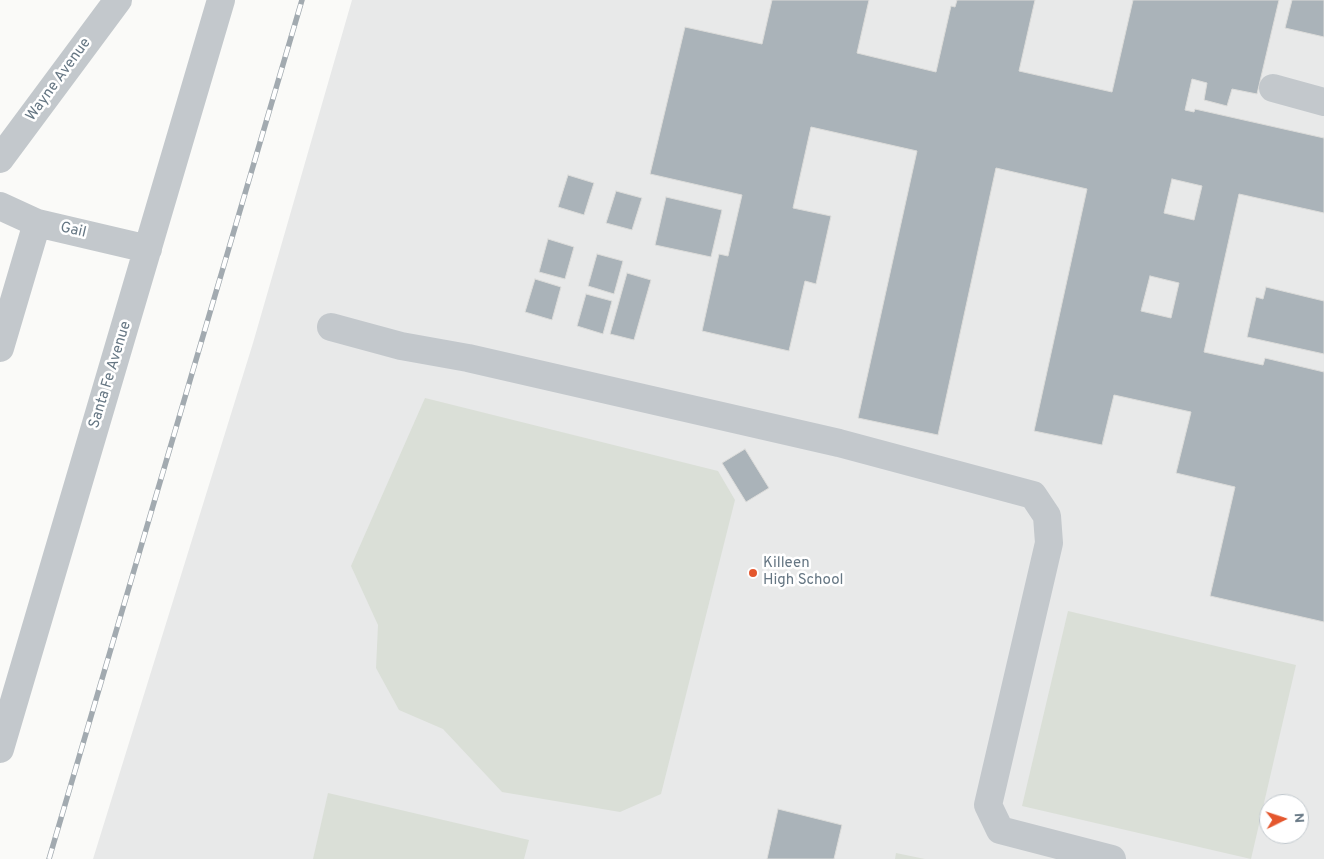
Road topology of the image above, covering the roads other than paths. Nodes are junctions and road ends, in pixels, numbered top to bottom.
1 (118, 0) edge
2 (221, 0) edge
3 (1273, 88) dead end
4 (1324, 102) edge
5 (0, 160) edge
6 (0, 206) edge
7 (36, 222) junction
8 (148, 249) junction
9 (331, 327) dead end
10 (0, 348) edge
11 (0, 749) edge
12 (1112, 859) edge

1 - 5 street, Wayne Avenue
2 - 8 street, Santa Fe Avenue
3 - 4 street
6 - 7 street, Gail
7 - 8 street, Gail
7 - 10 street
8 - 11 street, Santa Fe Avenue
9 - 12 street

